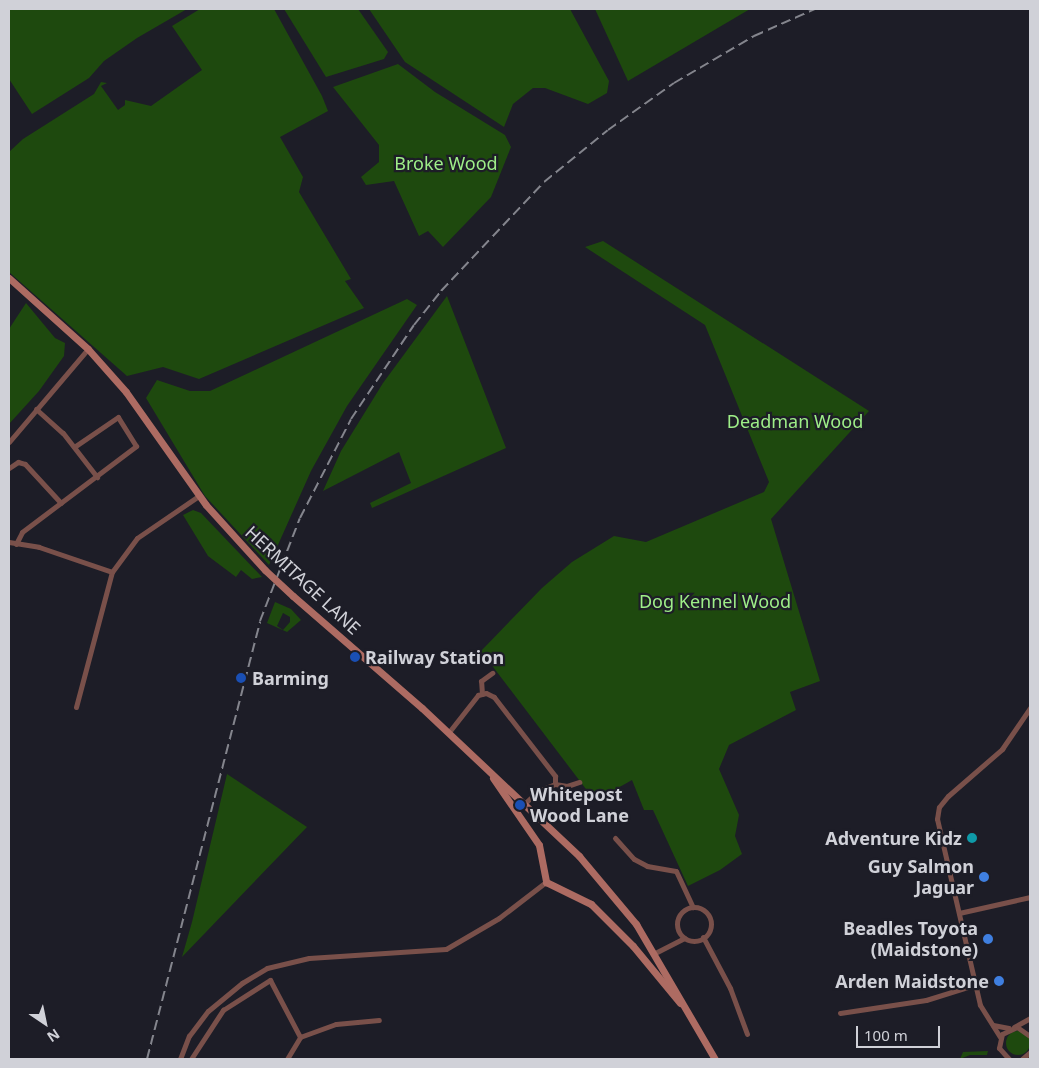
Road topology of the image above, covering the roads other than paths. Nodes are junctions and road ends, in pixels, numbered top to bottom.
1 (9, 278) edge
2 (88, 349) junction
3 (36, 409) junction
4 (9, 442) edge
5 (74, 447) junction
6 (9, 468) edge
7 (97, 477) junction
8 (200, 495) junction
9 (61, 504) junction
10 (9, 542) edge
11 (16, 544) junction
12 (112, 572) junction
13 (492, 674) dead end
14 (482, 694) junction
15 (76, 707) dead end
16 (1030, 708) edge
17 (448, 732) junction
18 (482, 763) junction
19 (579, 782) dead end
20 (555, 784) junction
21 (567, 786) junction
22 (569, 794) dead end
23 (526, 803) junction
24 (615, 838) dead end
25 (546, 882) junction
26 (1030, 897) edge
27 (693, 907) junction
28 (959, 913) junction
29 (684, 938) junction
30 (704, 938) junction
31 (655, 954) junction
32 (974, 984) junction
33 (840, 1013) dead end
34 (690, 1015) junction
35 (1030, 1018) edge
36 (379, 1020) dead end
37 (1030, 1024) edge
38 (993, 1025) junction
39 (1011, 1028) junction
40 (747, 1034) dead end
41 (1029, 1034) edge
42 (1000, 1037) junction
43 (300, 1038) junction
44 (180, 1059) edge
45 (191, 1059) edge
46 (287, 1059) edge
47 (714, 1059) edge
48 (1009, 1059) edge

1 - 2 main road, HERMITAGE LANE
2 - 3 street
2 - 8 main road, HERMITAGE LANE
3 - 4 street
3 - 5 street
5 - 7 street
5 - 7 street
6 - 9 street
7 - 9 street
8 - 12 street
8 - 17 main road, HERMITAGE LANE, bridge
9 - 11 street
10 - 11 street
11 - 12 street
12 - 15 street
13 - 14 street
14 - 17 street
14 - 20 street
16 - 28 street
17 - 18 main road, HERMITAGE LANE
18 - 23 main road, HERMITAGE LANE
18 - 25 main road
19 - 21 street
20 - 21 street
20 - 23 street
21 - 22 street
23 - 31 main road, HERMITAGE LANE
24 - 27 street
25 - 34 main road
25 - 44 street
26 - 28 street
27 - 29 street
27 - 30 street
28 - 32 street
29 - 30 street
29 - 31 street
30 - 40 street
31 - 34 main road, HERMITAGE LANE
32 - 33 street
32 - 38 street
34 - 47 main road, HERMITAGE LANE
35 - 39 street
36 - 43 street
37 - 41 street
38 - 39 street
38 - 42 street
39 - 41 street
39 - 42 street
42 - 48 street
43 - 45 street
43 - 46 street

